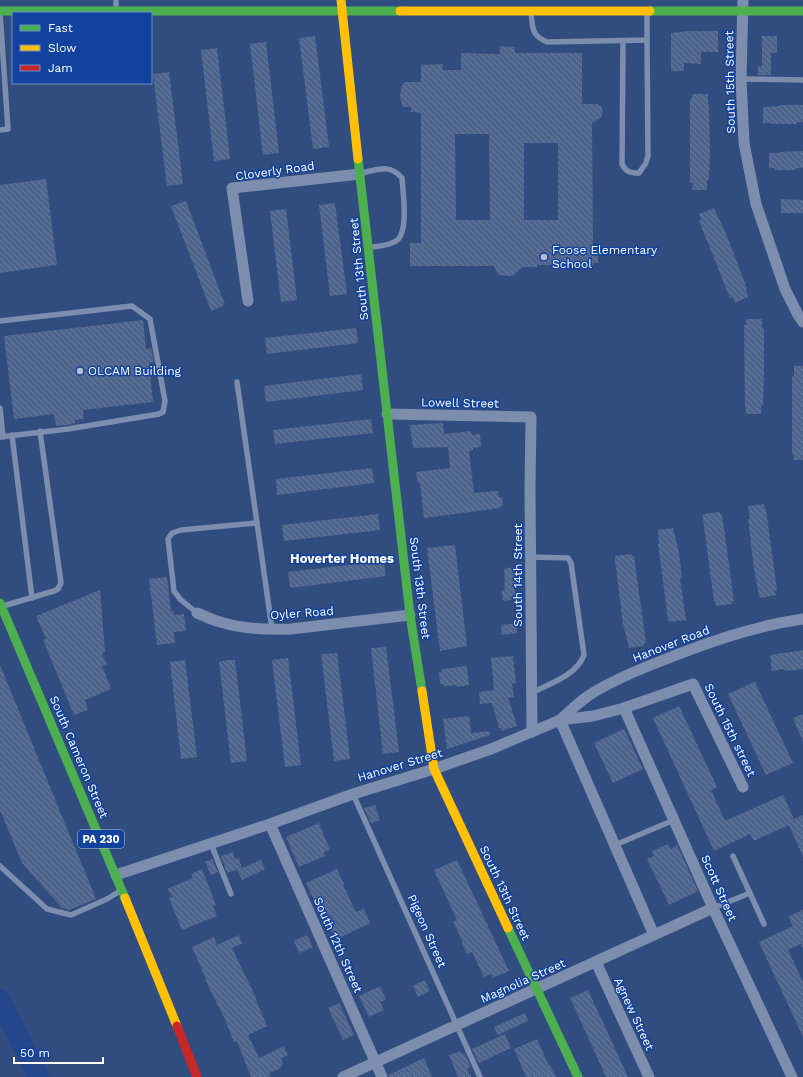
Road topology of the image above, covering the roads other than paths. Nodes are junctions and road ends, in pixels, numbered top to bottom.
1 (116, 0) edge
2 (342, 0) edge
3 (531, 5) edge
4 (743, 5) edge
5 (116, 11) junction
6 (343, 11) junction
7 (647, 11) junction
8 (803, 11) edge
9 (0, 12) edge
10 (647, 40) junction
11 (623, 41) junction
12 (741, 79) junction
13 (803, 80) edge
14 (0, 130) edge
15 (360, 174) junction
16 (368, 248) junction
17 (248, 301) dead end
18 (0, 321) edge
19 (803, 322) edge
20 (237, 382) dead end
21 (0, 408) edge
22 (387, 414) junction
23 (531, 417) joint
24 (40, 431) junction
25 (12, 435) junction
26 (2, 437) edge
27 (257, 523) junction
28 (530, 557) junction
29 (32, 598) junction
30 (0, 605) edge
31 (197, 613) joint
32 (410, 615) junction
33 (803, 619) edge
34 (272, 630) junction
35 (693, 684) joint
36 (532, 693) junction
37 (624, 708) junction
38 (560, 720) junction
39 (532, 732) junction
40 (434, 769) junction
41 (743, 787) dead end
42 (353, 794) junction
43 (674, 820) junction
44 (270, 824) junction
45 (211, 844) junction
46 (615, 845) junction
47 (733, 856) dead end
48 (0, 866) edge
49 (116, 875) junction
50 (122, 890) junction
51 (750, 893) junction
52 (231, 894) dead end
53 (714, 908) junction
54 (764, 924) dead end
55 (654, 936) junction
56 (596, 962) junction
57 (536, 989) junction
58 (457, 1025) junction
59 (375, 1062) junction
60 (197, 1077) edge
61 (343, 1077) edge
62 (382, 1077) edge
63 (480, 1077) edge
64 (578, 1077) edge
65 (649, 1077) edge
66 (792, 1077) edge

1 - 5 lane
2 - 6 main road, South 13th Street
3 - 6 main road
3 - 7 main road
3 - 11 lane
4 - 7 main road
4 - 8 main road
4 - 12 street, South 15th Street
5 - 6 main road
5 - 9 main road
6 - 15 main road, South 13th Street
7 - 10 lane
9 - 14 lane
10 - 11 lane
10 - 11 lane
12 - 13 lane
12 - 19 street, South 15th Street
15 - 16 main road, South 13th Street
15 - 16 lane
15 - 17 street, Cloverly Road
16 - 22 main road, South 13th Street
18 - 24 lane
20 - 27 lane
21 - 26 lane
22 - 23 street, Lowell Street
22 - 32 main road, South 13th Street
23 - 28 street, South 14th Street
24 - 25 lane
24 - 29 lane
25 - 26 lane
25 - 29 lane
27 - 31 lane
27 - 34 lane
28 - 36 street, South 14th Street
28 - 36 lane
29 - 30 lane
30 - 49 main road, South Cameron Street / PA 230
31 - 34 street, Oyler Road
32 - 34 street, Oyler Road
32 - 40 main road, South 13th Street
33 - 38 street, Hanover Road
35 - 37 street, Hanover Street
35 - 41 street, South 15th street
36 - 39 street, South 14th Street
37 - 38 street, Hanover Street
37 - 43 street, Scott Street
38 - 39 street, Hanover Street
38 - 46 street
39 - 40 street, Hanover Street
40 - 42 street, Hanover Street
40 - 57 main road, South 13th Street
42 - 44 street, Hanover Street
42 - 58 lane, Pigeon Street
43 - 46 lane
43 - 53 street, Scott Street
44 - 45 street, Hanover Street
44 - 59 street, South 12th Street
45 - 49 street, Hanover Street
45 - 52 lane
46 - 55 street
47 - 51 lane
48 - 50 lane
49 - 50 main road, South Cameron Street / PA 230
50 - 60 main road, South Cameron Street / PA 230
51 - 53 lane
51 - 54 lane
53 - 55 street, Magnolia Street
53 - 66 street, Scott Street
55 - 56 street, Magnolia Street
56 - 57 street, Magnolia Street
56 - 65 street, Agnew Street
57 - 58 street, Magnolia Street
57 - 64 main road, South 13th Street
58 - 59 street, Magnolia Street
58 - 63 lane, Pigeon Street
59 - 61 street, Magnolia Street
59 - 62 street, South 12th Street

